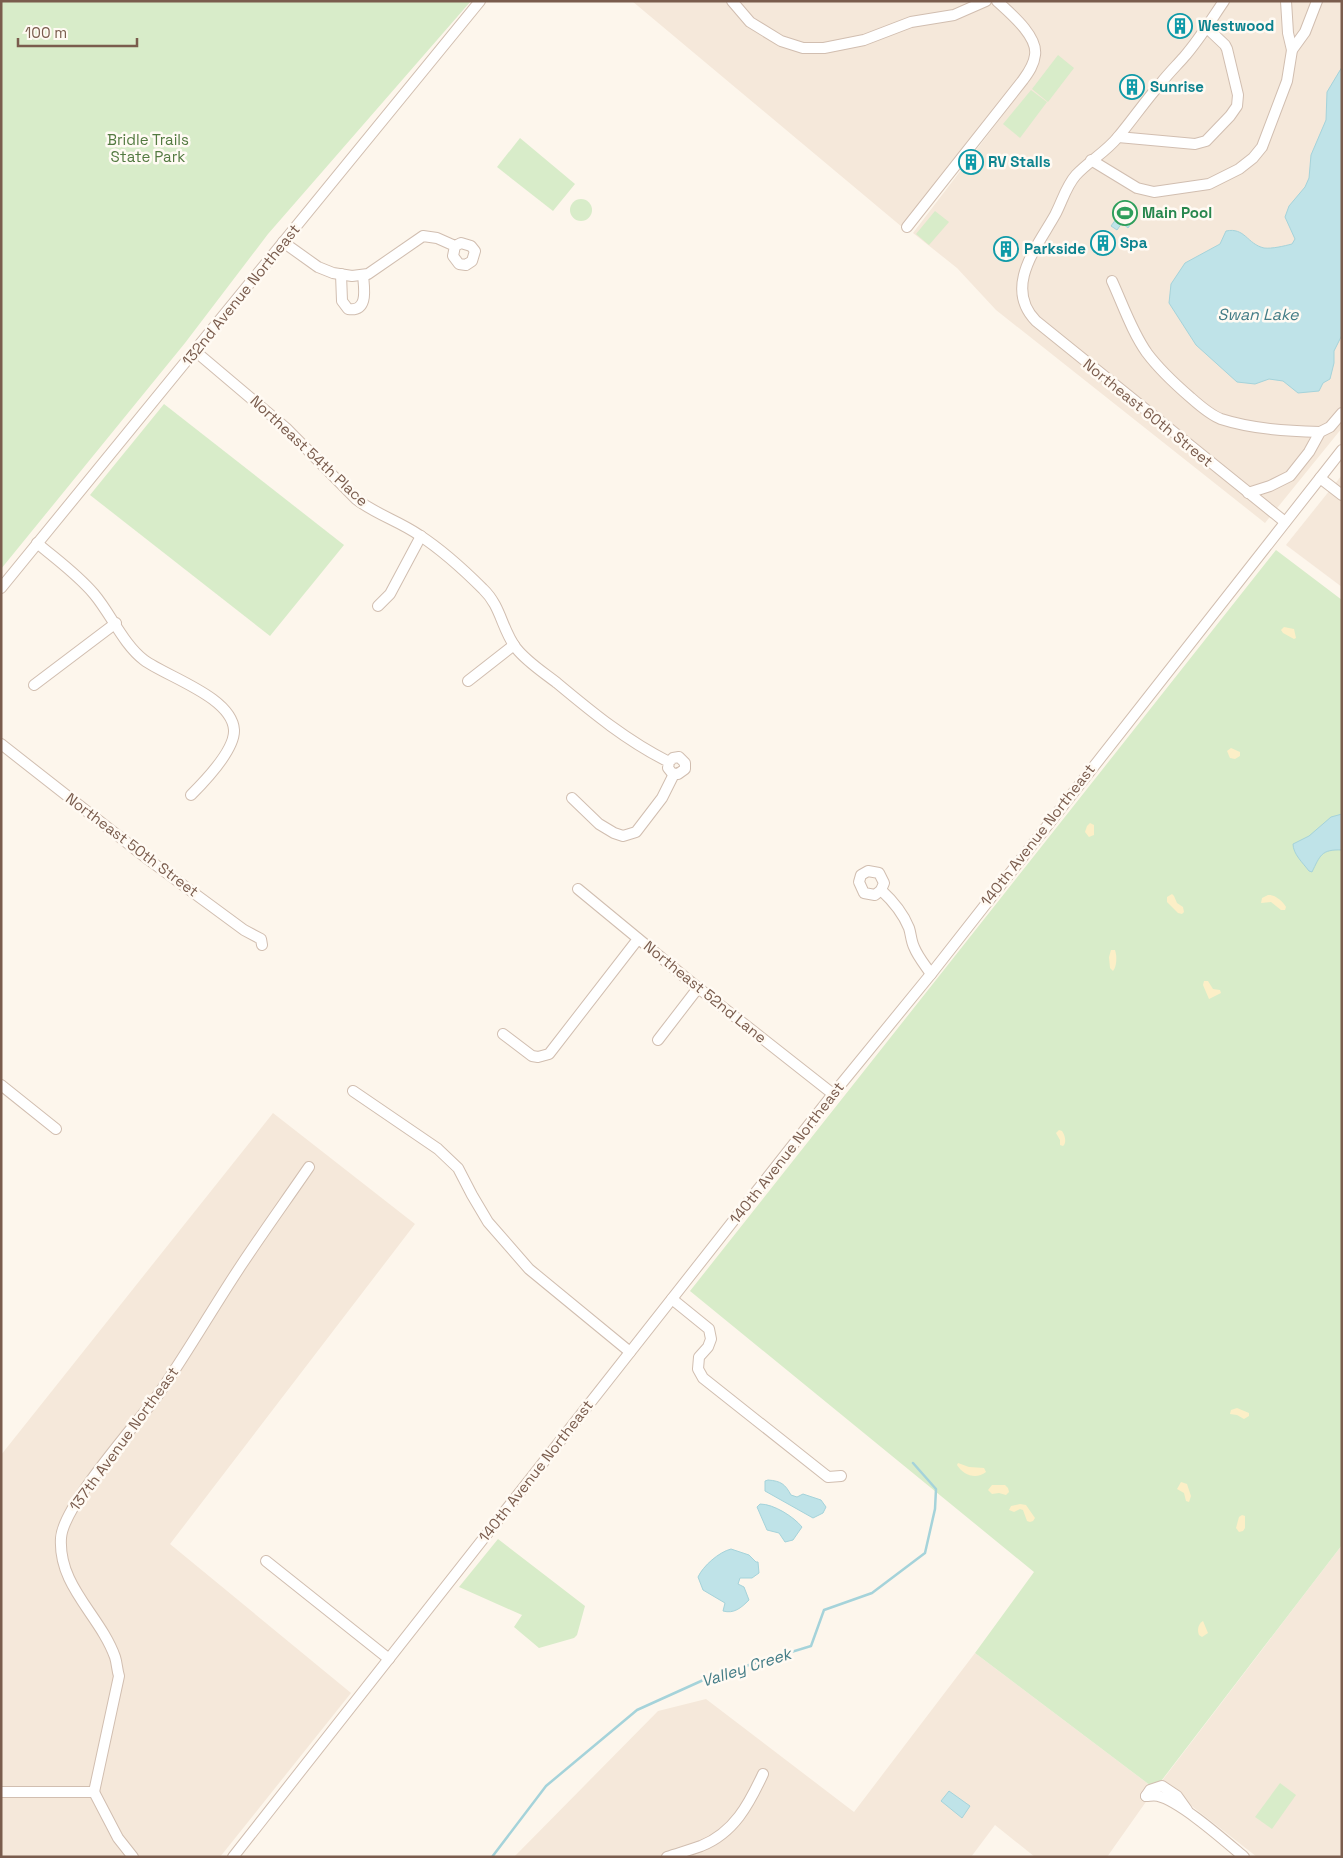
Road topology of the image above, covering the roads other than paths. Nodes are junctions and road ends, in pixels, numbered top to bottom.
1 (480, 1) edge
2 (732, 1) edge
3 (986, 1) edge
4 (997, 1) edge
5 (1224, 1) edge
6 (1286, 1) edge
7 (1317, 1) edge
8 (1206, 27) junction
9 (1292, 50) junction
10 (1118, 137) junction
11 (1091, 160) junction
12 (907, 227) dead end
13 (283, 242) junction
14 (456, 246) dead end
15 (341, 274) junction
16 (363, 275) junction
17 (1112, 281) dead end
18 (195, 351) junction
19 (1342, 413) edge
20 (1320, 432) junction
21 (1342, 450) edge
22 (1320, 478) junction
23 (1248, 494) junction
24 (1342, 495) edge
25 (1285, 522) junction
26 (421, 536) junction
27 (37, 543) junction
28 (1, 588) edge
29 (378, 606) dead end
30 (116, 623) junction
31 (514, 645) junction
32 (468, 681) dead end
33 (34, 685) dead end
34 (1, 744) edge
35 (669, 762) junction
36 (674, 774) junction
37 (191, 796) dead end
38 (572, 798) dead end
39 (578, 889) dead end
40 (881, 890) dead end
41 (638, 938) junction
42 (262, 945) dead end
43 (931, 974) junction
44 (698, 988) junction
45 (503, 1034) dead end
46 (658, 1040) dead end
47 (1, 1085) edge
48 (353, 1091) dead end
49 (833, 1094) junction
50 (56, 1129) dead end
51 (309, 1167) dead end
52 (672, 1299) junction
53 (630, 1352) junction
54 (841, 1476) dead end
55 (266, 1560) dead end
56 (389, 1659) junction
57 (763, 1774) dead end
58 (1, 1792) edge
59 (94, 1792) junction
60 (1189, 1813) dead end
61 (133, 1857) edge
62 (233, 1857) edge
63 (668, 1857) edge
64 (1244, 1857) edge

1 - 13 street, 132nd Avenue Northeast
2 - 3 street
4 - 12 street
5 - 8 street
6 - 9 street
7 - 9 street
8 - 10 street
8 - 10 street
9 - 11 street
10 - 11 street
11 - 23 street, Northeast 60th Street
13 - 15 street
13 - 18 street, 132nd Avenue Northeast
14 - 16 street
15 - 16 street
15 - 16 street
17 - 20 street
18 - 26 street, Northeast 54th Place
18 - 27 street, 132nd Avenue Northeast
19 - 20 street
20 - 23 street
21 - 22 street, 140th Avenue Northeast
22 - 24 street
22 - 25 street, 140th Avenue Northeast
23 - 25 street, Northeast 60th Street
25 - 43 street, 140th Avenue Northeast
26 - 29 street
26 - 31 street, Northeast 54th Place
27 - 28 street, 132nd Avenue Northeast
27 - 30 street
30 - 33 street
30 - 37 street
31 - 32 street
31 - 35 street, Northeast 54th Place
34 - 42 street, Northeast 50th Street
35 - 36 street
35 - 36 street, Northeast 54th Place
36 - 38 street
39 - 41 street, Northeast 52nd Lane
40 - 43 street
41 - 44 street, Northeast 52nd Lane
41 - 45 street
43 - 49 street, 140th Avenue Northeast
44 - 46 street
44 - 49 street, Northeast 52nd Lane
47 - 50 street
48 - 53 street
49 - 52 street, 140th Avenue Northeast
51 - 59 street, 137th Avenue Northeast
52 - 53 street, 140th Avenue Northeast
52 - 54 street
53 - 56 street, 140th Avenue Northeast
55 - 56 street
56 - 62 street, 140th Avenue Northeast
57 - 63 street
58 - 59 street
59 - 61 street
60 - 64 street

